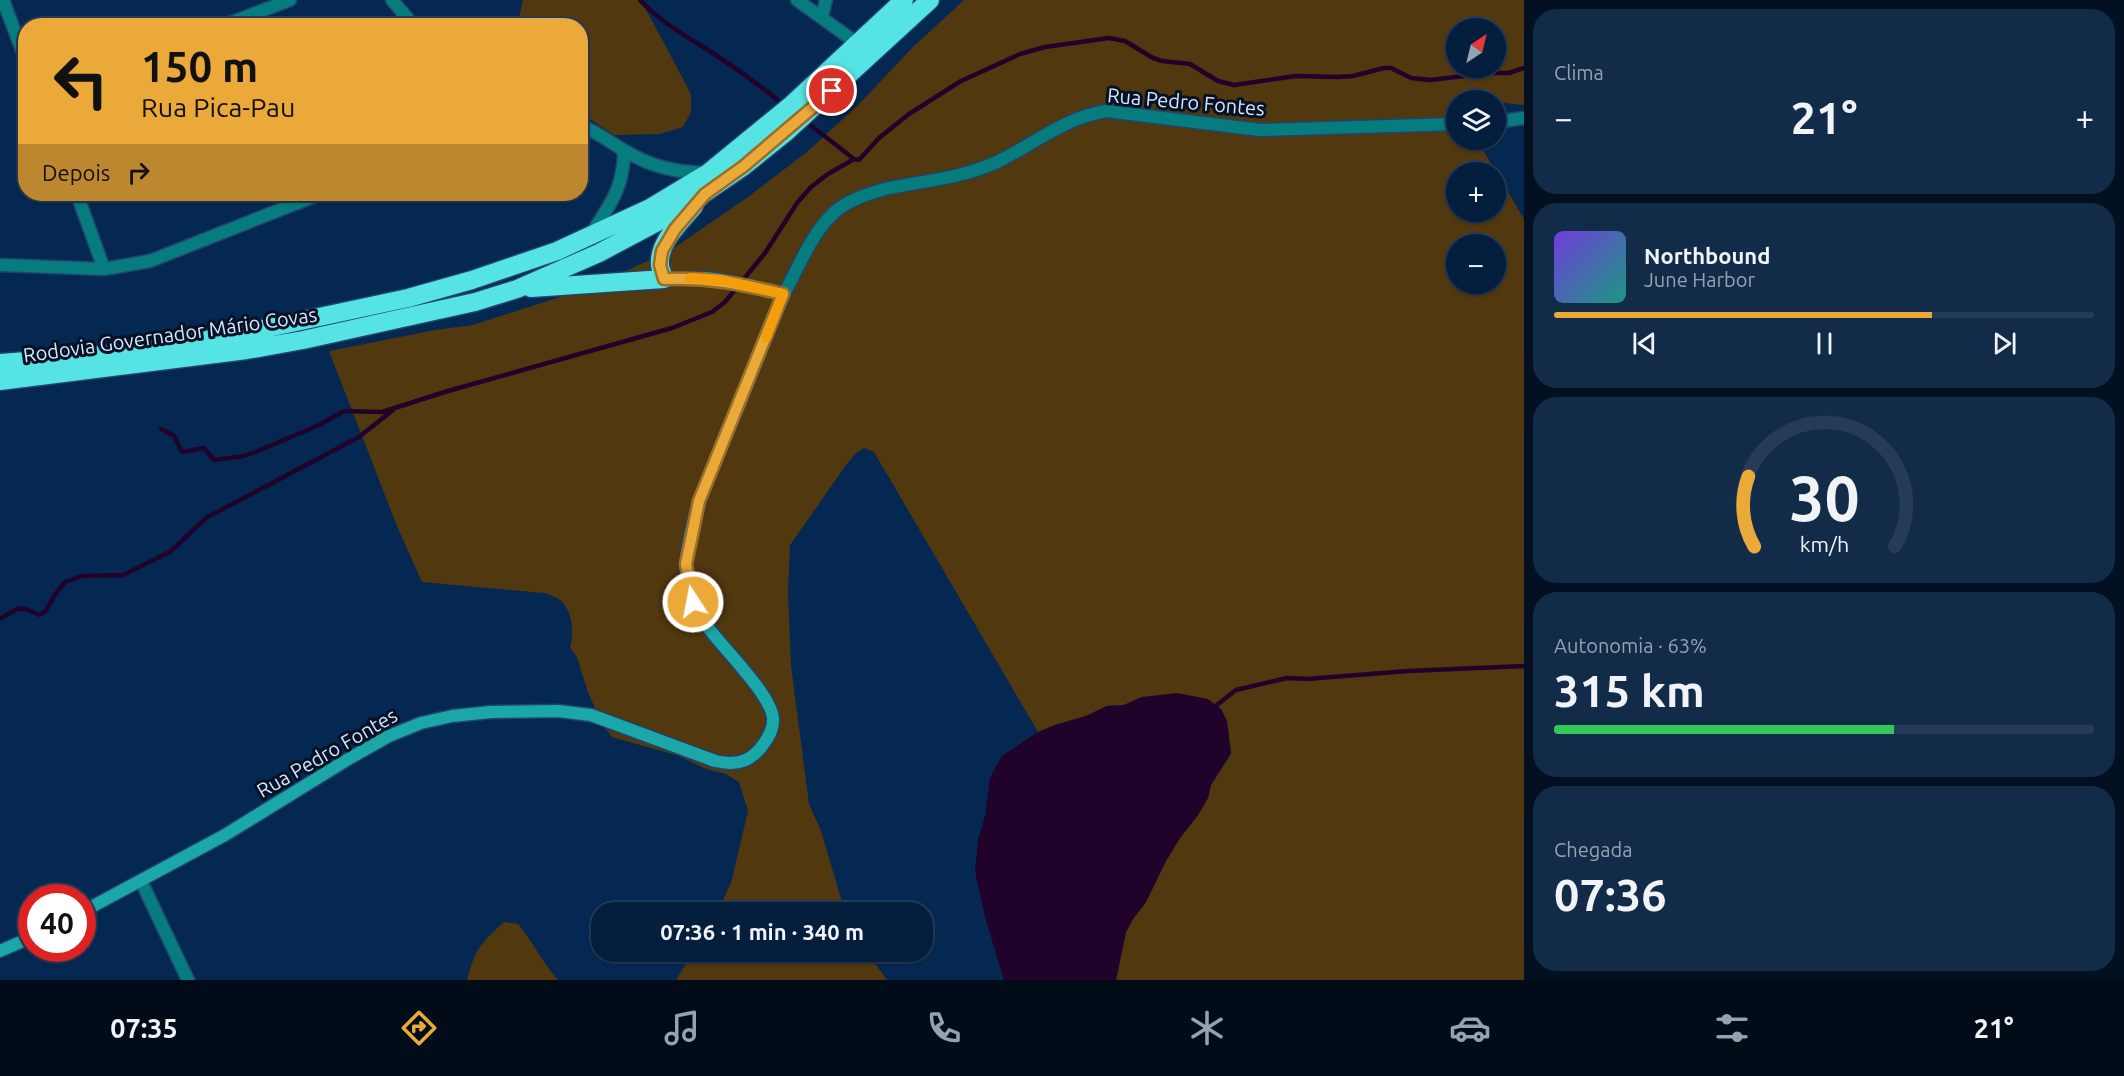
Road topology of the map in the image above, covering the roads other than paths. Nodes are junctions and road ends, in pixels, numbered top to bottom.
1 (290, 0) edge
2 (392, 0) edge
3 (796, 0) edge
4 (826, 0) edge
5 (904, 0) edge
6 (930, 0) edge
7 (5, 1) edge
8 (822, 17) junction
9 (243, 18) edge
10 (407, 18) edge
11 (18, 38) edge
12 (858, 44) junction
13 (1524, 118) edge
14 (1506, 121) edge
15 (1446, 124) edge
16 (588, 129) edge
17 (624, 151) junction
18 (708, 173) junction
19 (705, 194) junction
20 (83, 201) edge
21 (302, 201) edge
22 (590, 237) junction
23 (0, 265) edge
24 (105, 269) junction
25 (664, 279) junction
26 (517, 289) junction
27 (783, 294) junction
28 (0, 363) edge
29 (0, 381) edge
30 (141, 881) junction
31 (96, 905) edge
32 (18, 943) edge
33 (0, 951) edge
34 (188, 980) edge

1 - 9 street
2 - 10 street
3 - 8 street
4 - 8 street
5 - 12 highway, Rodovia Governador Mário Covas
6 - 19 highway, Rodovia Governador Mário Covas
7 - 11 street
8 - 12 street
12 - 18 highway, Rodovia Governador Mário Covas
13 - 14 street
15 - 27 street, Rua Pedro Fontes
16 - 17 street
17 - 18 street
17 - 22 street
18 - 22 highway, Rodovia Governador Mário Covas
19 - 25 highway
19 - 26 highway, Rodovia Governador Mário Covas
20 - 24 street
21 - 24 street
22 - 28 highway, Rodovia Governador Mário Covas
23 - 24 street
25 - 26 highway
25 - 27 street
26 - 29 highway, Rodovia Governador Mário Covas
27 - 30 street, Rua Pedro Fontes
30 - 31 street, Rua Pedro Fontes
30 - 34 street
32 - 33 street

